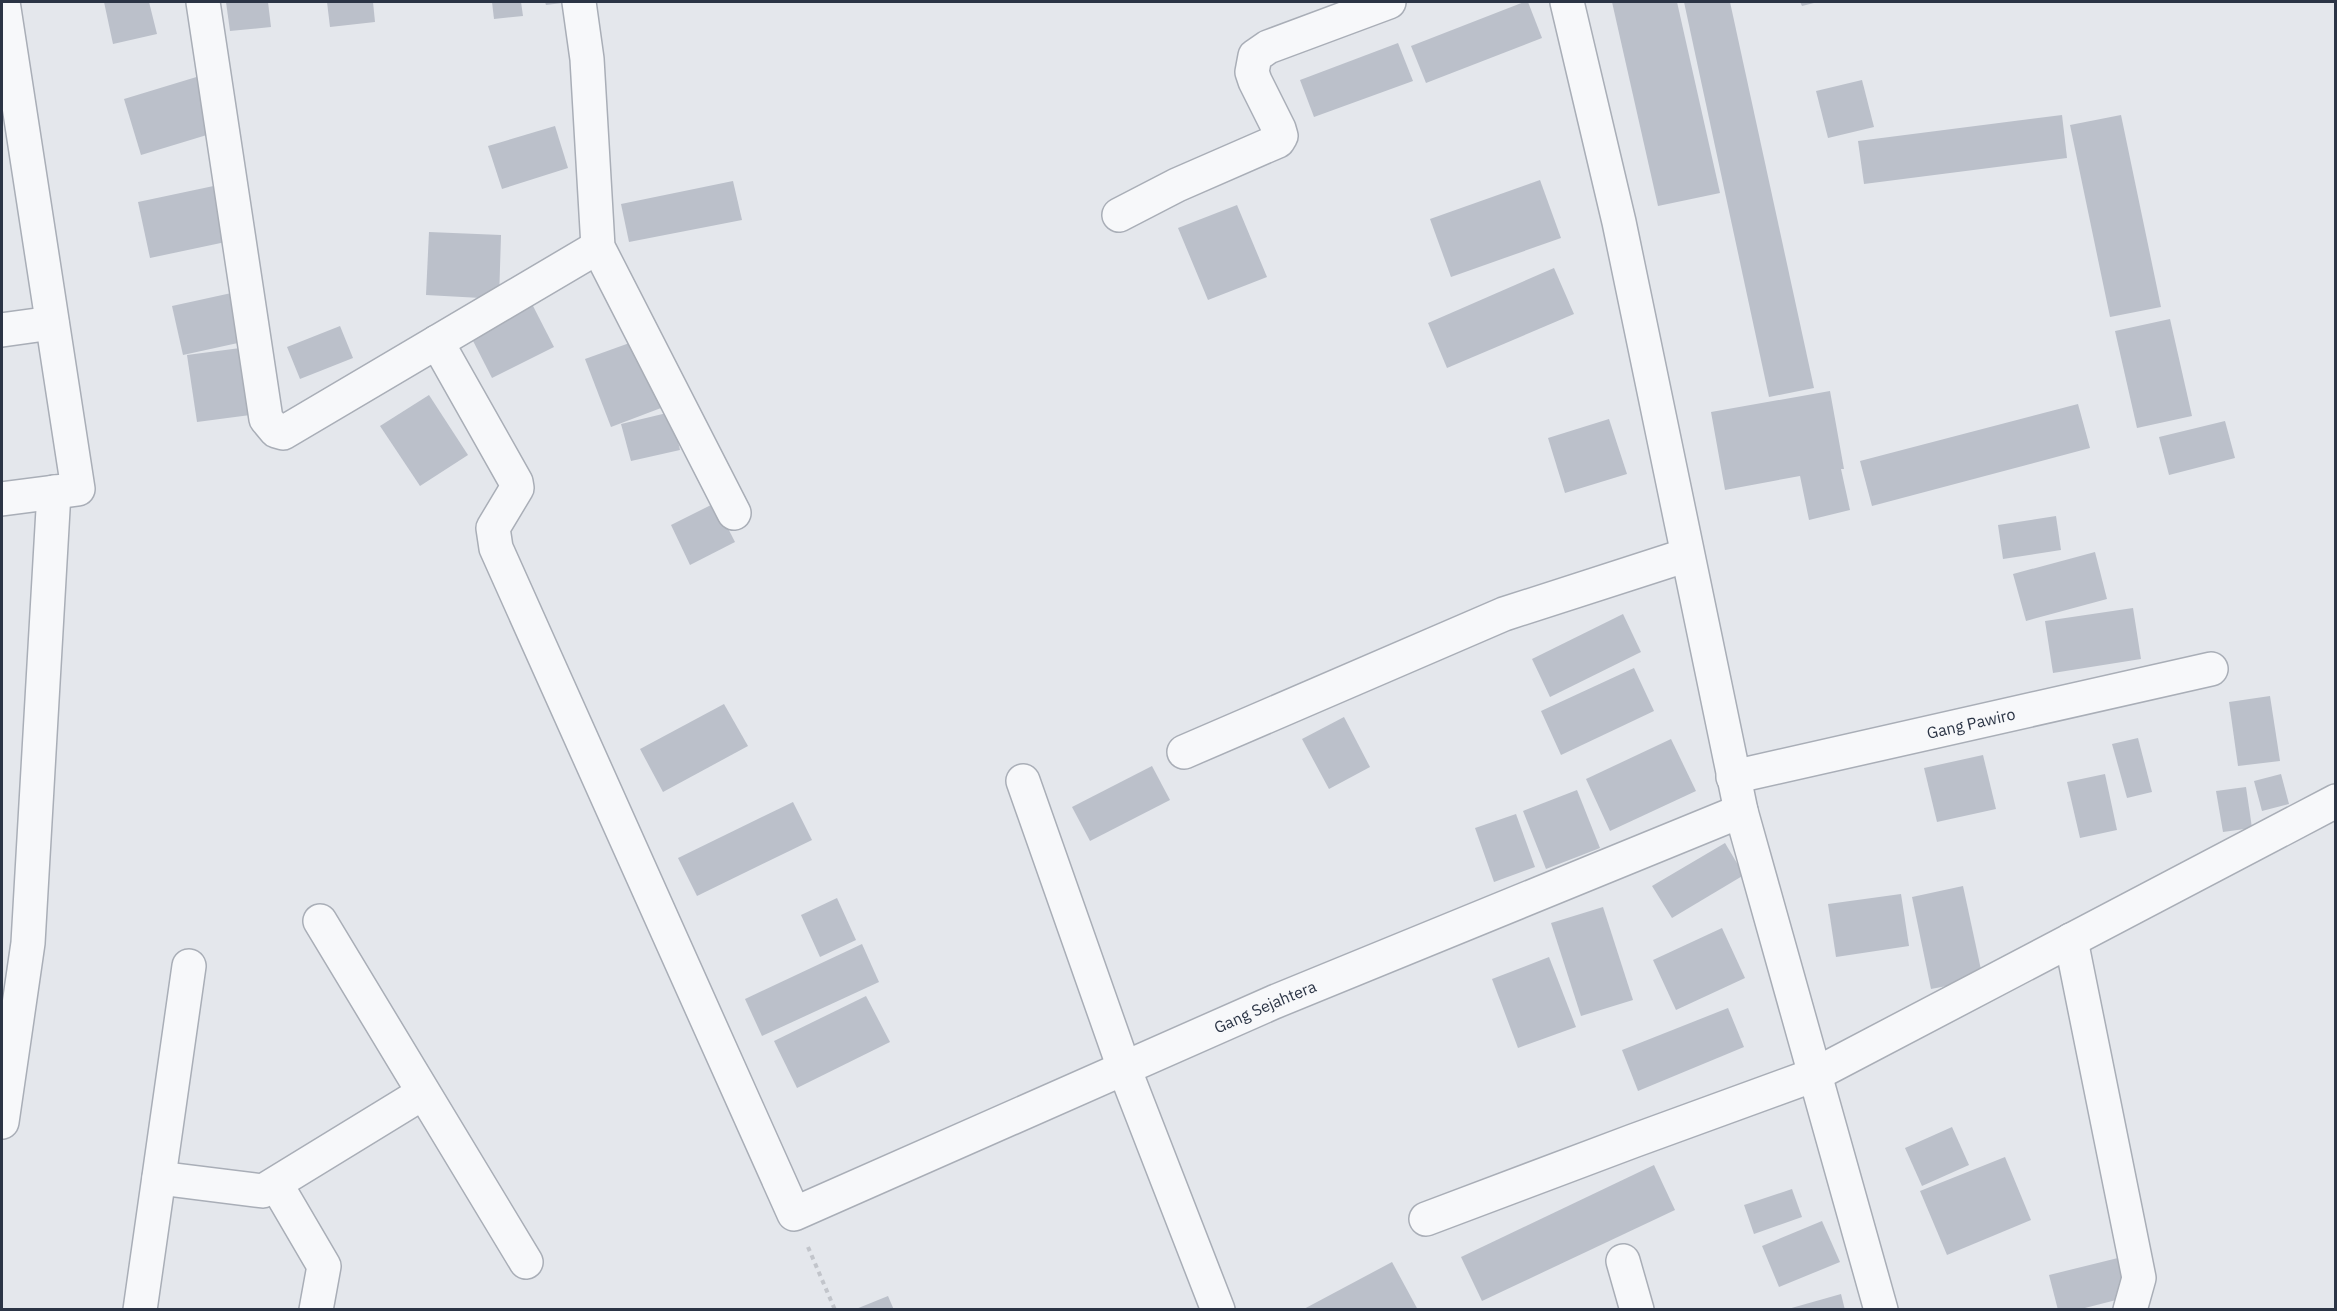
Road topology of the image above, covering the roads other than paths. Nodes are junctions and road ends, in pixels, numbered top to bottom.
1 (3, 2) edge
2 (203, 2) edge
3 (579, 2) edge
4 (1389, 2) edge
5 (1567, 2) edge
6 (14, 162) edge
7 (1119, 215) dead end
8 (598, 247) junction
9 (52, 323) junction
10 (2, 330) edge
11 (436, 342) junction
12 (54, 492) junction
13 (2, 499) edge
14 (734, 513) dead end
15 (1687, 555) junction
16 (2211, 669) dead end
17 (1184, 752) dead end
18 (1733, 777) junction
19 (1023, 781) dead end
20 (2336, 801) edge
21 (1741, 811) junction
22 (320, 921) dead end
23 (2071, 940) junction
24 (189, 966) dead end
25 (8, 1030) edge
26 (1124, 1068) junction
27 (1814, 1075) junction
28 (423, 1093) junction
29 (2, 1122) edge
30 (159, 1178) junction
31 (276, 1184) junction
32 (1426, 1219) dead end
33 (1623, 1261) dead end
34 (526, 1262) dead end
35 (140, 1310) edge
36 (316, 1310) edge
37 (1218, 1310) edge
38 (1637, 1310) edge
39 (1881, 1310) edge
40 (2130, 1310) edge

1 - 6 street
2 - 11 street
3 - 8 street
4 - 7 street
5 - 15 street
6 - 9 street
8 - 11 street
8 - 14 street
9 - 10 street
9 - 12 street
11 - 26 street, Gang Sejahtera
12 - 13 street
12 - 25 street
15 - 17 street
15 - 18 street
16 - 18 street, Gang Pawiro
18 - 21 street
19 - 26 street
20 - 23 street
21 - 26 street, Gang Sejahtera
21 - 27 street
22 - 28 street
23 - 27 street
23 - 40 street
24 - 30 street
25 - 29 street
26 - 37 street
27 - 32 street
27 - 39 street
28 - 31 street
28 - 34 street
30 - 31 street
30 - 35 street
31 - 36 street
33 - 38 street

